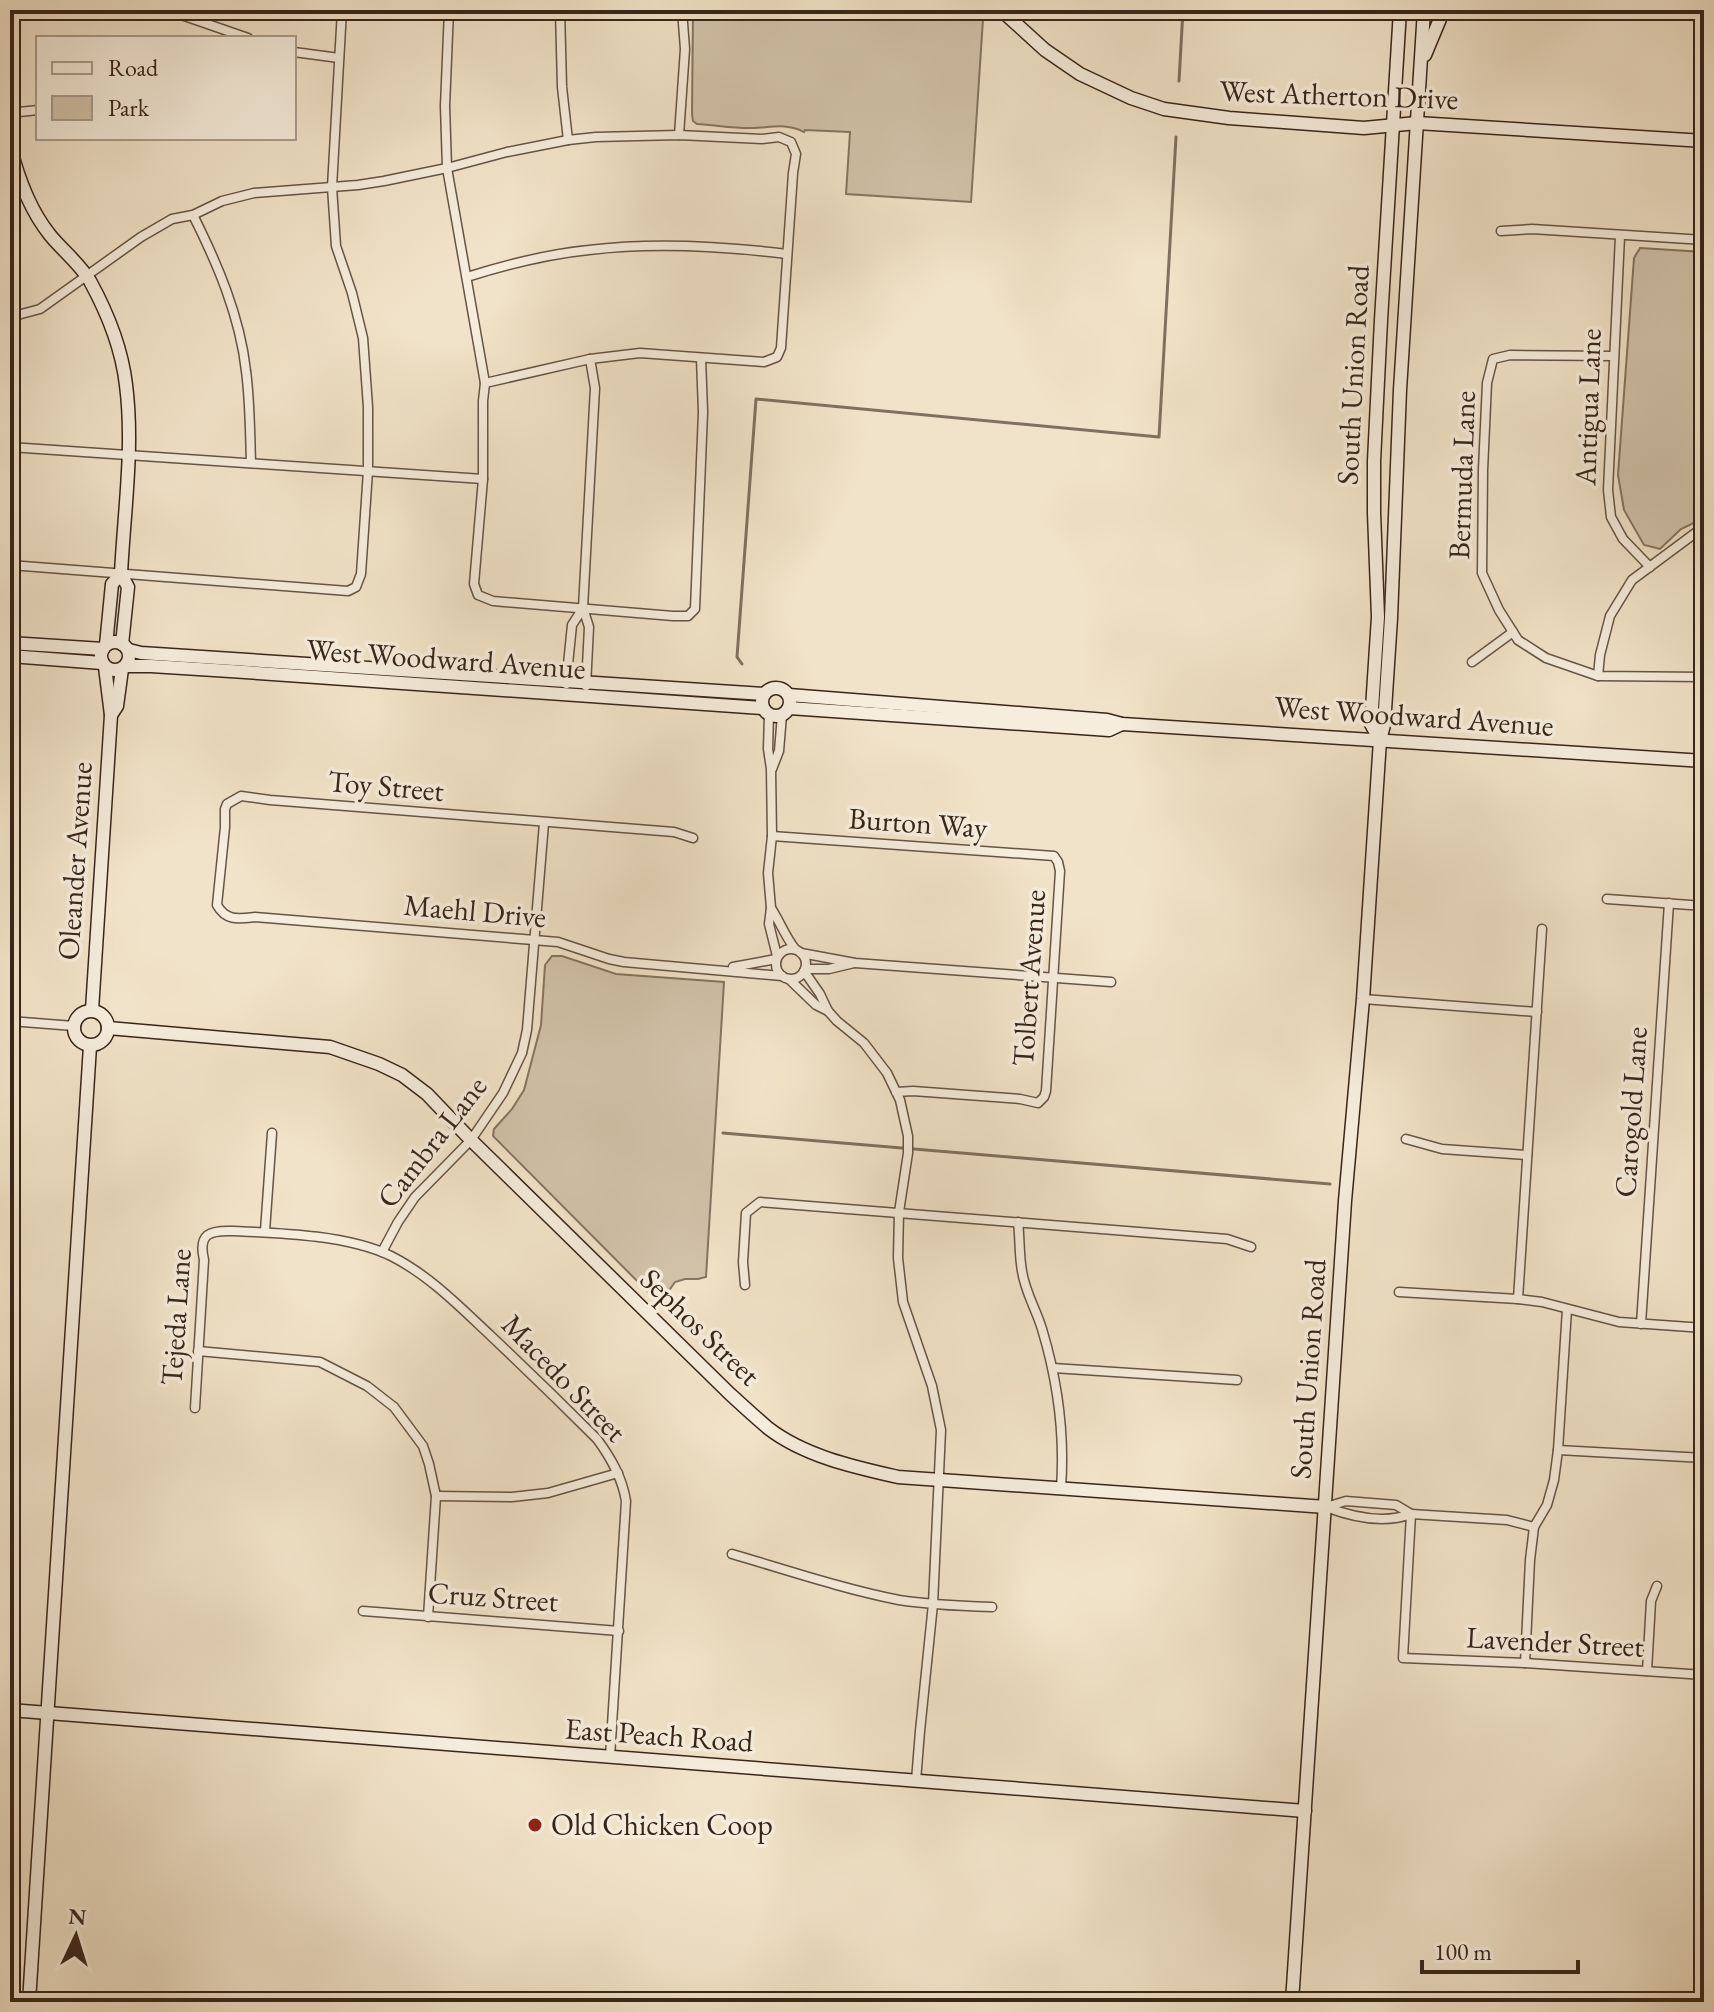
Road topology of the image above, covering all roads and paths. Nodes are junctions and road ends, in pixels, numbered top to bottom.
1 (167, 10) edge
2 (342, 10) edge
3 (449, 10) edge
4 (560, 10) edge
5 (682, 10) edge
6 (1001, 10) edge
7 (1400, 10) edge
8 (1424, 10) edge
9 (1441, 10) edge
10 (242, 36) edge
11 (296, 52) edge
12 (339, 58) junction
13 (1421, 66) junction
14 (36, 110) edge
15 (10, 113) edge
16 (1417, 123) junction
17 (1392, 124) junction
18 (679, 135) junction
19 (568, 140) junction
20 (1704, 141) edge
21 (10, 146) edge
22 (447, 168) junction
23 (332, 187) junction
24 (24, 192) junction
25 (10, 197) edge
26 (193, 215) junction
27 (1501, 231) dead end
28 (1620, 236) junction
29 (1704, 240) edge
30 (787, 254) junction
31 (88, 277) junction
32 (467, 277) junction
33 (10, 317) edge
34 (1613, 356) junction
35 (701, 358) junction
36 (590, 359) junction
37 (485, 383) junction
38 (10, 447) edge
39 (129, 455) junction
40 (251, 463) junction
41 (368, 471) junction
42 (483, 479) junction
43 (1704, 529) edge
44 (10, 565) edge
45 (1650, 567) junction
46 (121, 574) junction
47 (583, 608) junction
48 (1513, 632) junction
49 (10, 643) edge
50 (104, 647) junction
51 (126, 647) junction
52 (10, 656) edge
53 (1472, 662) dead end
54 (104, 665) junction
55 (125, 668) junction
56 (1598, 676) junction
57 (1704, 677) edge
58 (539, 685) junction
59 (566, 687) junction
60 (586, 689) junction
61 (776, 706) junction
62 (111, 715) junction
63 (1380, 740) junction
64 (1704, 761) edge
65 (544, 823) junction
66 (772, 836) junction
67 (693, 838) dead end
68 (1058, 862) joint
69 (1607, 899) dead end
70 (1669, 903) junction
71 (1704, 906) edge
72 (771, 908) junction
73 (223, 914) joint
74 (1542, 929) dead end
75 (533, 939) junction
76 (798, 951) junction
77 (777, 957) junction
78 (855, 963) junction
79 (720, 969) junction
80 (829, 969) junction
81 (804, 970) junction
82 (785, 977) junction
83 (1054, 978) junction
84 (1111, 982) dead end
85 (815, 987) junction
86 (1363, 999) junction
87 (92, 1010) junction
88 (828, 1011) junction
89 (1537, 1012) junction
90 (10, 1021) edge
91 (74, 1026) junction
92 (108, 1028) junction
93 (90, 1046) junction
94 (896, 1092) junction
95 (272, 1133) dead end
96 (1406, 1139) dead end
97 (471, 1140) junction
98 (1527, 1155) junction
99 (899, 1212) junction
100 (1018, 1222) junction
101 (265, 1231) junction
102 (211, 1232) joint
103 (1251, 1247) dead end
104 (382, 1252) junction
105 (745, 1285) dead end
106 (1399, 1292) dead end
107 (1518, 1299) junction
108 (1567, 1309) junction
109 (1641, 1324) junction
110 (1704, 1328) edge
111 (198, 1351) junction
112 (1053, 1368) junction
113 (1237, 1380) dead end
114 (195, 1408) dead end
115 (1558, 1450) junction
116 (1704, 1458) edge
117 (618, 1473) junction
118 (939, 1479) junction
119 (1061, 1488) junction
120 (436, 1496) junction
121 (1326, 1507) junction
122 (1411, 1514) junction
123 (1534, 1527) junction
124 (732, 1554) dead end
125 (1657, 1586) dead end
126 (933, 1604) junction
127 (992, 1607) dead end
128 (363, 1611) dead end
129 (428, 1617) junction
130 (619, 1631) junction
131 (1525, 1663) junction
132 (1647, 1671) junction
133 (1704, 1675) edge
134 (10, 1710) edge
135 (46, 1713) junction
136 (610, 1757) junction
137 (916, 1781) junction
138 (1305, 1811) junction
139 (29, 2002) edge
140 (1292, 2002) edge

1 - 10 street
2 - 12 street
3 - 22 street
4 - 19 street
5 - 18 street
6 - 17 street, West Atherton Drive
7 - 17 street, South Union Road
8 - 13 street, South Union Road
9 - 13 street
11 - 12 street
12 - 23 street
13 - 16 street, South Union Road
14 - 15 street
16 - 17 street, West Atherton Drive
16 - 20 street, West Atherton Drive
16 - 63 street, South Union Road
17 - 63 street, South Union Road
18 - 19 street
18 - 30 street
19 - 22 street
21 - 24 street
22 - 23 street
22 - 32 street
23 - 26 street
23 - 41 street
24 - 25 street
24 - 31 street
26 - 31 street
26 - 40 street
27 - 28 street
28 - 29 street
28 - 34 street, Antigua Lane
30 - 32 street
30 - 35 street
31 - 33 street
31 - 39 street
32 - 37 street
34 - 45 street, Antigua Lane
34 - 48 street, Bermuda Lane
35 - 36 street
35 - 47 street
36 - 37 street
36 - 47 street
37 - 42 street
38 - 39 street
39 - 40 street
39 - 46 street
40 - 41 street
41 - 42 street
41 - 46 street
42 - 47 street
43 - 45 street
44 - 46 street
45 - 56 street
46 - 50 street
46 - 51 street
47 - 59 street
47 - 60 street
48 - 53 street
48 - 56 street, Bermuda Lane
49 - 50 street
50 - 51 street
50 - 54 street
51 - 55 street
51 - 58 street, West Woodward Avenue
52 - 54 street
54 - 55 street
54 - 62 street, Oleander Avenue
55 - 58 street, West Woodward Avenue
55 - 62 street, Oleander Avenue
56 - 57 street, Bermuda Lane
58 - 59 street, West Woodward Avenue
59 - 60 street, West Woodward Avenue
60 - 61 street, West Woodward Avenue
61 - 63 street, West Woodward Avenue
61 - 66 street
62 - 87 street, Oleander Avenue
63 - 64 street, West Woodward Avenue
63 - 86 street, South Union Road
65 - 67 street, Toy Street
65 - 73 street, Toy Street
65 - 75 street, Cambra Lane
66 - 68 street, Burton Way
66 - 72 street
68 - 83 street, Tolbert Avenue
69 - 70 street
70 - 71 street
70 - 109 street, Carogold Lane
72 - 76 street
72 - 77 street
73 - 75 street, Maehl Drive
74 - 89 street
75 - 79 street, Maehl Drive
75 - 97 street, Cambra Lane
76 - 77 street
76 - 78 street
76 - 81 street
77 - 79 street, Maehl Drive
77 - 82 street
78 - 80 street
78 - 83 street
79 - 82 street, Maehl Drive
80 - 81 street
80 - 85 street
81 - 82 street
81 - 85 street
82 - 88 street
83 - 84 street
83 - 94 street, Tolbert Avenue
85 - 88 street
86 - 89 street
86 - 121 street, South Union Road
87 - 91 street
87 - 92 street
88 - 94 street
89 - 98 street
90 - 91 street
91 - 93 street
92 - 93 street
92 - 97 street, Sephos Street
93 - 135 street
94 - 99 street
95 - 101 street
96 - 98 street
97 - 104 street, Cambra Lane
97 - 118 street, Sephos Street
98 - 107 street
99 - 100 street
99 - 105 street
99 - 118 street
100 - 103 street
100 - 112 street
101 - 102 street, Macedo Street
101 - 104 street, Macedo Street
102 - 111 street, Tejeda Lane
104 - 117 street, Macedo Street
106 - 107 street
107 - 108 street
108 - 109 street
108 - 115 street
109 - 110 street
111 - 114 street, Tejeda Lane
111 - 120 street
112 - 113 street
112 - 119 street
115 - 116 street
115 - 123 street
117 - 120 street
117 - 130 street, Macedo Street
118 - 119 street, Sephos Street
118 - 126 street
119 - 121 street, Sephos Street
120 - 129 street
121 - 122 street
121 - 122 street
121 - 138 street, South Union Road
122 - 123 street
122 - 131 street, Lavender Street
123 - 131 street
124 - 126 street
125 - 132 street
126 - 127 street
126 - 137 street
128 - 129 street, Cruz Street
129 - 130 street, Cruz Street
130 - 136 street, Macedo Street
131 - 132 street, Lavender Street
132 - 133 street, Lavender Street
134 - 135 street, East Peach Road
135 - 136 street, East Peach Road
135 - 139 street
136 - 137 street, East Peach Road
137 - 138 street, East Peach Road
138 - 140 street, South Union Road

